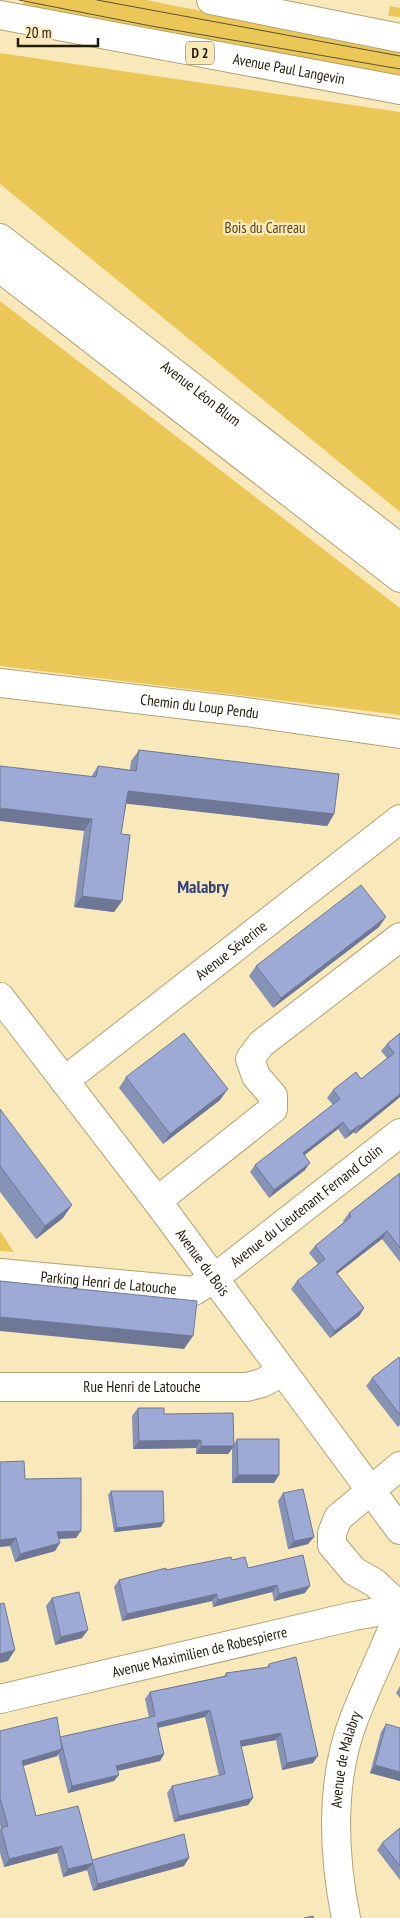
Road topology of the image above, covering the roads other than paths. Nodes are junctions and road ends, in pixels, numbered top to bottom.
1 (211, 0) edge
2 (303, 9) edge
3 (0, 15) edge
4 (400, 38) edge
5 (400, 90) edge
6 (0, 238) edge
7 (0, 268) edge
8 (400, 548) edge
9 (400, 578) edge
10 (0, 683) edge
11 (400, 734) edge
12 (400, 819) edge
13 (400, 937) edge
14 (0, 997) edge
15 (64, 1081) junction
16 (400, 1133) edge
17 (157, 1201) junction
18 (0, 1273) edge
19 (213, 1279) junction
20 (283, 1372) junction
21 (0, 1387) edge
22 (400, 1466) edge
23 (370, 1490) junction
24 (400, 1530) edge
25 (400, 1608) edge
26 (0, 1699) edge
27 (346, 1918) edge

1 - 2 street
2 - 4 street
3 - 5 street, Avenue Paul Langevin / D 2
6 - 8 street, Avenue Léon Blum
7 - 9 street, Avenue Léon Blum
10 - 11 street, Chemin du Loup Pendu
12 - 15 street, Avenue Séverine
13 - 17 street
14 - 15 street, Avenue du Bois
15 - 17 street, Avenue du Bois
16 - 19 street, Avenue du Lieutenant Fernand Colin
17 - 19 street, Avenue du Bois
18 - 19 street, Parking Henri de Latouche
19 - 20 street, Avenue du Bois
20 - 21 street, Rue Henri de Latouche
20 - 23 street, Avenue du Bois
22 - 23 street
23 - 24 street, Avenue du Bois
23 - 25 street
25 - 26 street, Avenue Maximilien de Robespierre
25 - 27 street, Avenue de Malabry

